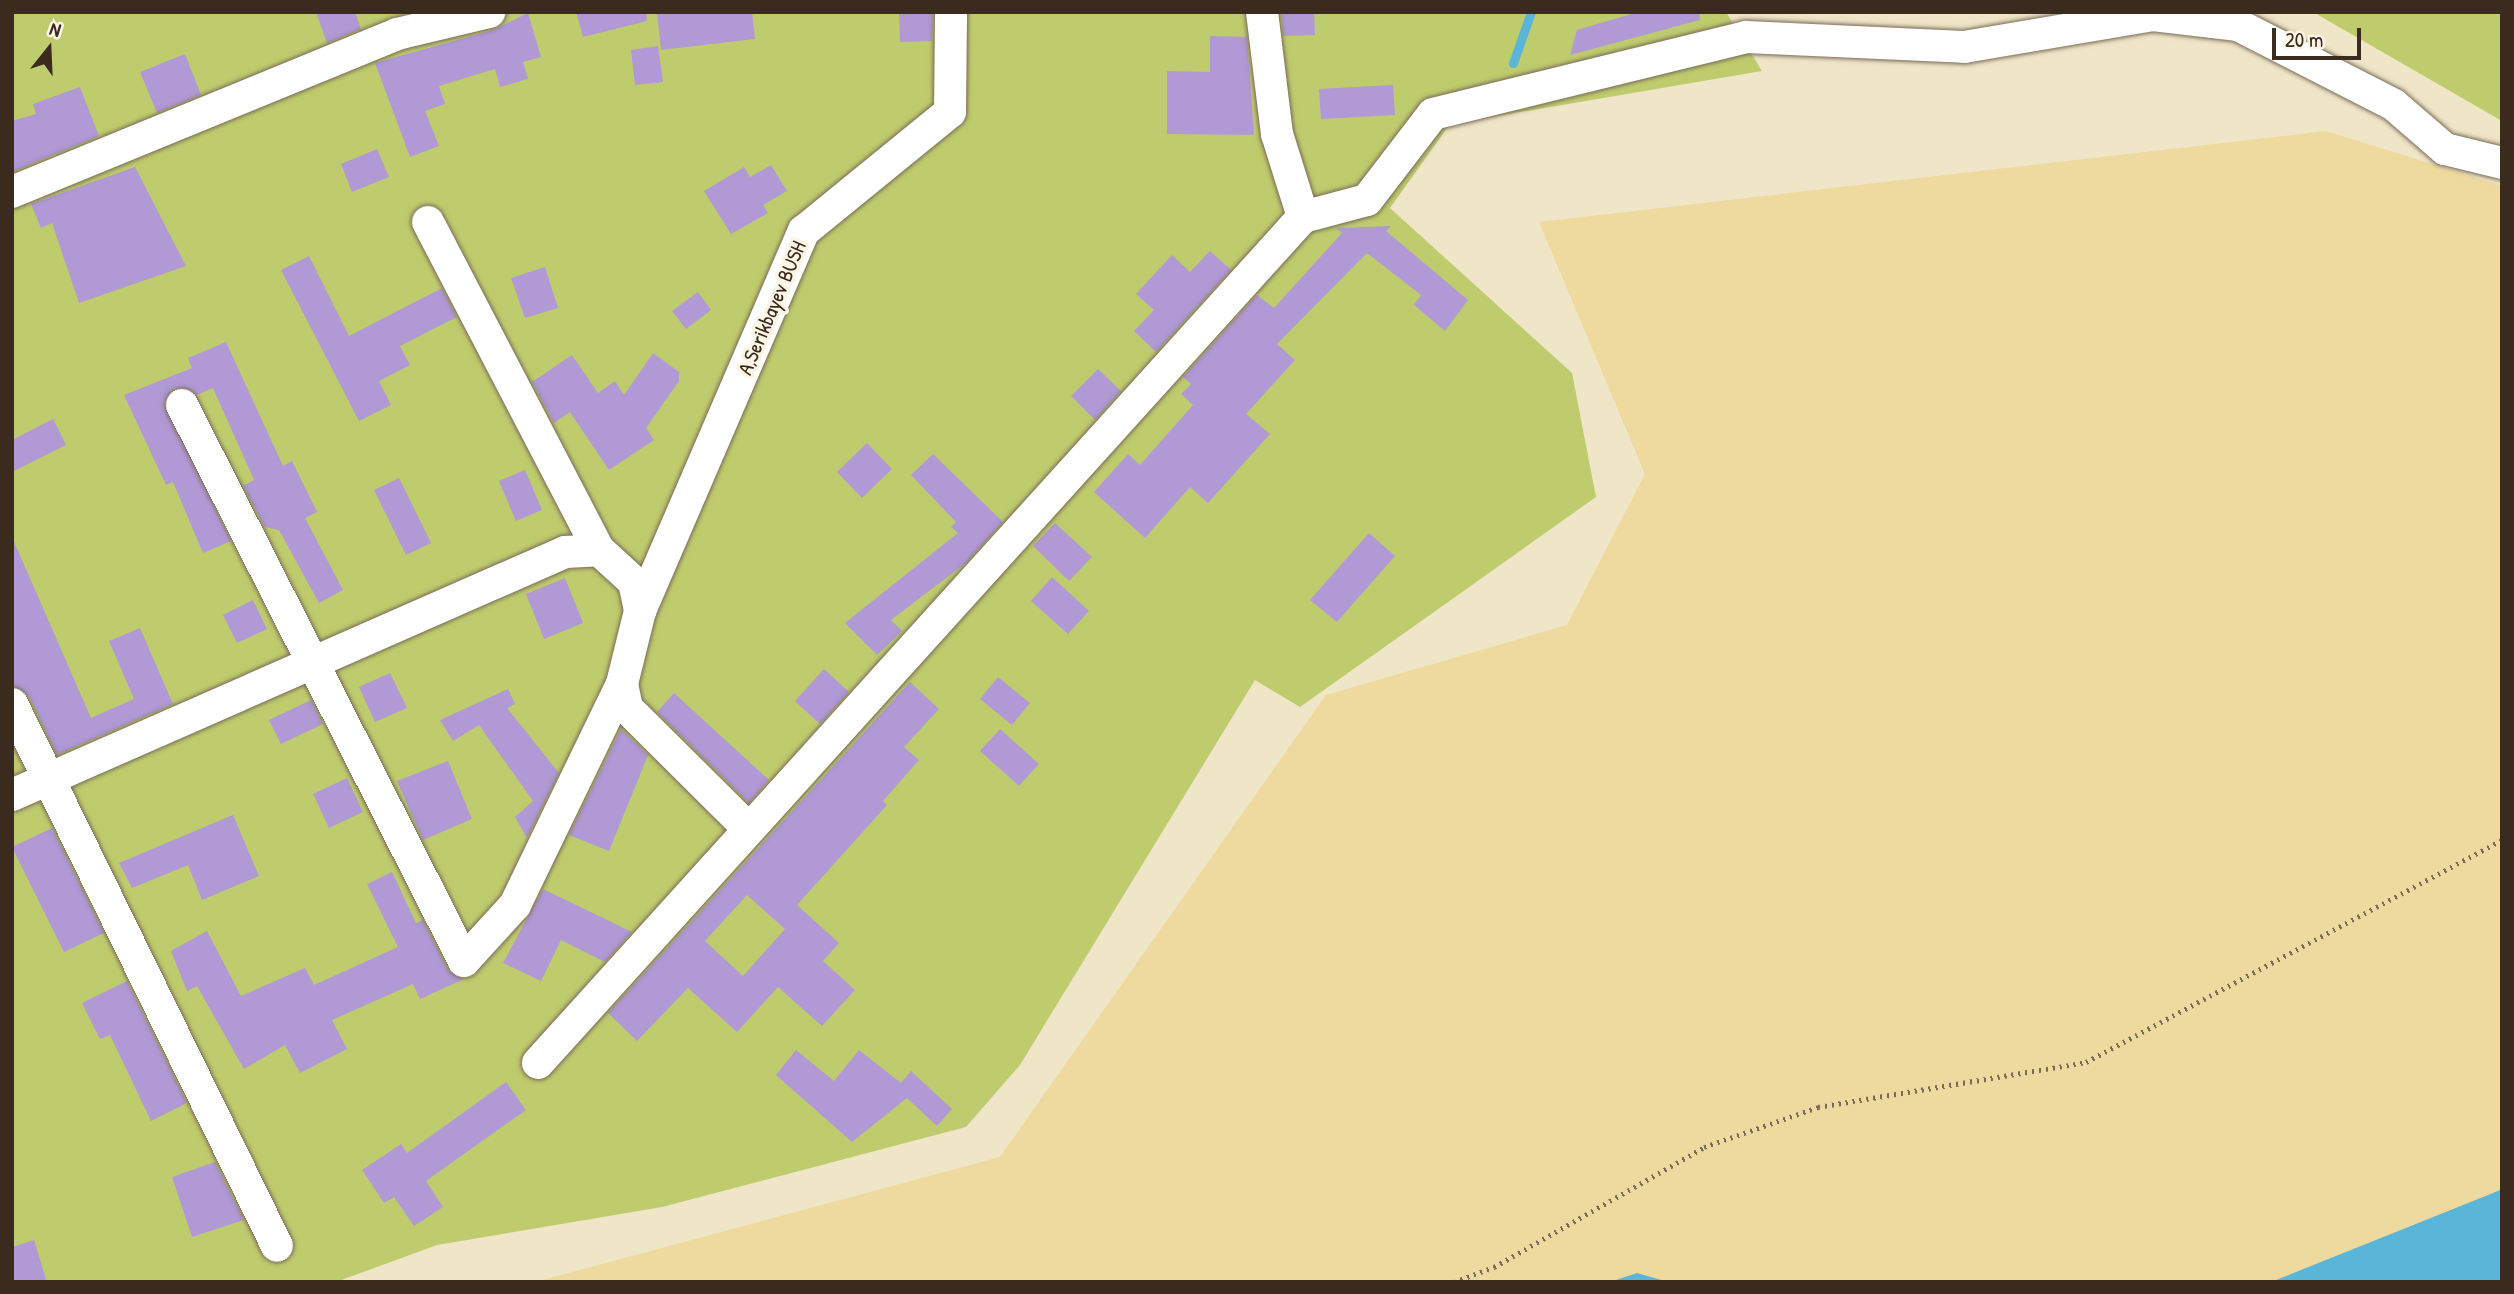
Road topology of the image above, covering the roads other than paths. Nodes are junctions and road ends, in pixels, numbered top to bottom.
1 (489, 12) edge
2 (951, 12) edge
3 (1262, 12) edge
4 (2502, 163) edge
5 (12, 191) edge
6 (1303, 217) junction
7 (428, 222) dead end
8 (182, 405) dead end
9 (598, 550) junction
10 (640, 611) junction
11 (310, 660) junction
12 (622, 684) junction
13 (12, 704) edge
14 (49, 778) junction
15 (12, 794) edge
16 (747, 827) junction
17 (538, 1063) dead end
18 (277, 1246) dead end

1 - 5 street
2 - 10 street, A,Serikbayev BUSH
3 - 6 street
4 - 6 street
6 - 16 street
7 - 9 street
8 - 11 street
9 - 10 street
9 - 11 street
10 - 12 street
11 - 12 street
11 - 14 street
12 - 16 street
13 - 14 street
14 - 15 street
14 - 18 street
16 - 17 street

